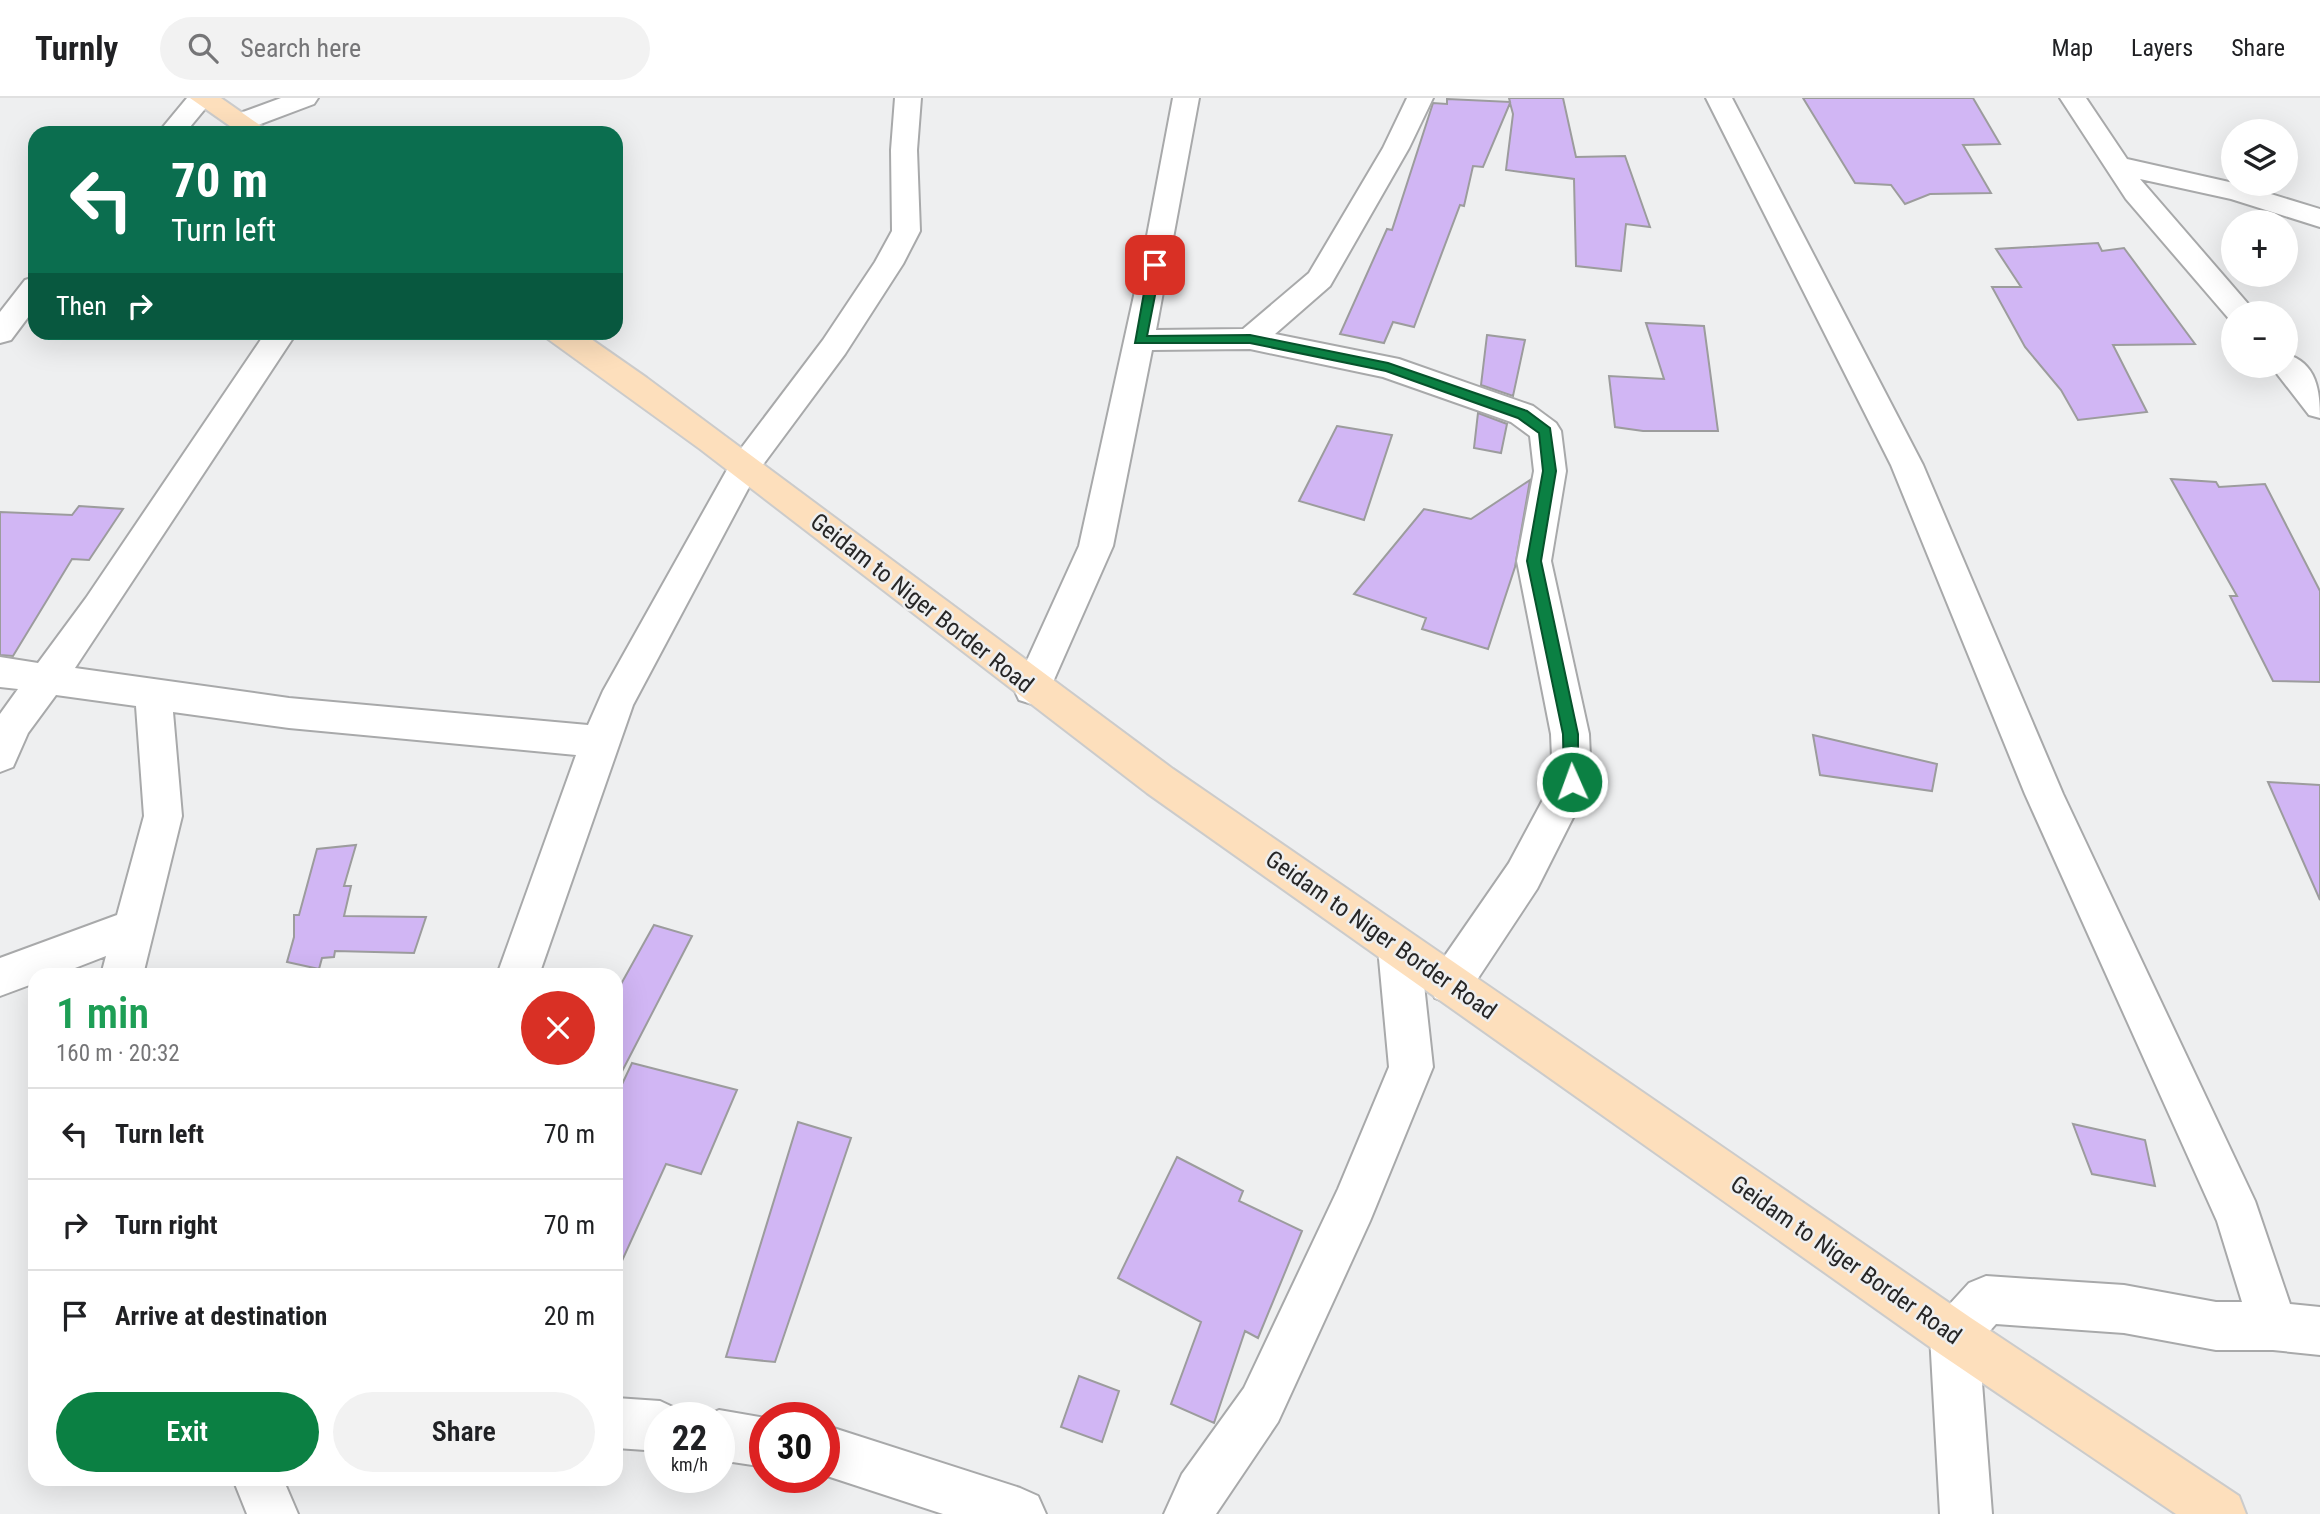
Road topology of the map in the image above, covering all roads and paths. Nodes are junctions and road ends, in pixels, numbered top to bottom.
1 (202, 98) edge
2 (304, 98) edge
3 (908, 98) edge
4 (1186, 98) edge
5 (1420, 98) edge
6 (1720, 98) edge
7 (2073, 98) edge
8 (177, 126) edge
9 (246, 126) edge
10 (253, 126) edge
11 (2118, 165) junction
12 (2320, 218) edge
13 (28, 296) edge
14 (2230, 301) edge
15 (0, 333) edge
16 (1250, 339) junction
17 (277, 340) edge
18 (571, 340) edge
19 (1139, 340) junction
20 (2297, 378) edge
21 (2320, 407) edge
22 (744, 467) junction
23 (0, 672) edge
24 (47, 679) junction
25 (1032, 689) junction
26 (153, 694) junction
27 (599, 742) junction
28 (0, 756) edge
29 (135, 927) junction
30 (1399, 948) junction
31 (124, 968) edge
32 (520, 968) edge
33 (0, 977) edge
34 (1450, 984) junction
35 (2273, 1326) junction
36 (2320, 1331) edge
37 (1954, 1335) junction
38 (623, 1423) edge
39 (644, 1425) edge
40 (840, 1455) edge
41 (261, 1486) edge
42 (273, 1514) edge
43 (1020, 1514) edge
44 (1190, 1514) edge
45 (1966, 1514) edge
46 (2221, 1514) edge

1 - 8 street
1 - 9 main road
2 - 10 street
3 - 22 street
4 - 19 street
5 - 16 street
6 - 35 street
7 - 11 street
11 - 12 street
11 - 14 street
13 - 15 street
16 - 19 street
16 - 34 street
17 - 24 street
18 - 22 main road, Geidam to Niger Border Road
19 - 25 street
20 - 21 street
22 - 25 main road, Geidam to Niger Border Road
22 - 27 street
23 - 24 street
24 - 26 street
24 - 28 street
25 - 30 main road, Geidam to Niger Border Road
26 - 27 street
26 - 29 street
27 - 32 street
29 - 31 street
29 - 33 street
30 - 34 main road, Geidam to Niger Border Road
30 - 44 street
34 - 37 main road, Geidam to Niger Border Road
35 - 36 street
35 - 37 street
37 - 45 street
37 - 46 main road, Geidam to Niger Border Road
38 - 39 street
40 - 43 street
41 - 42 street

